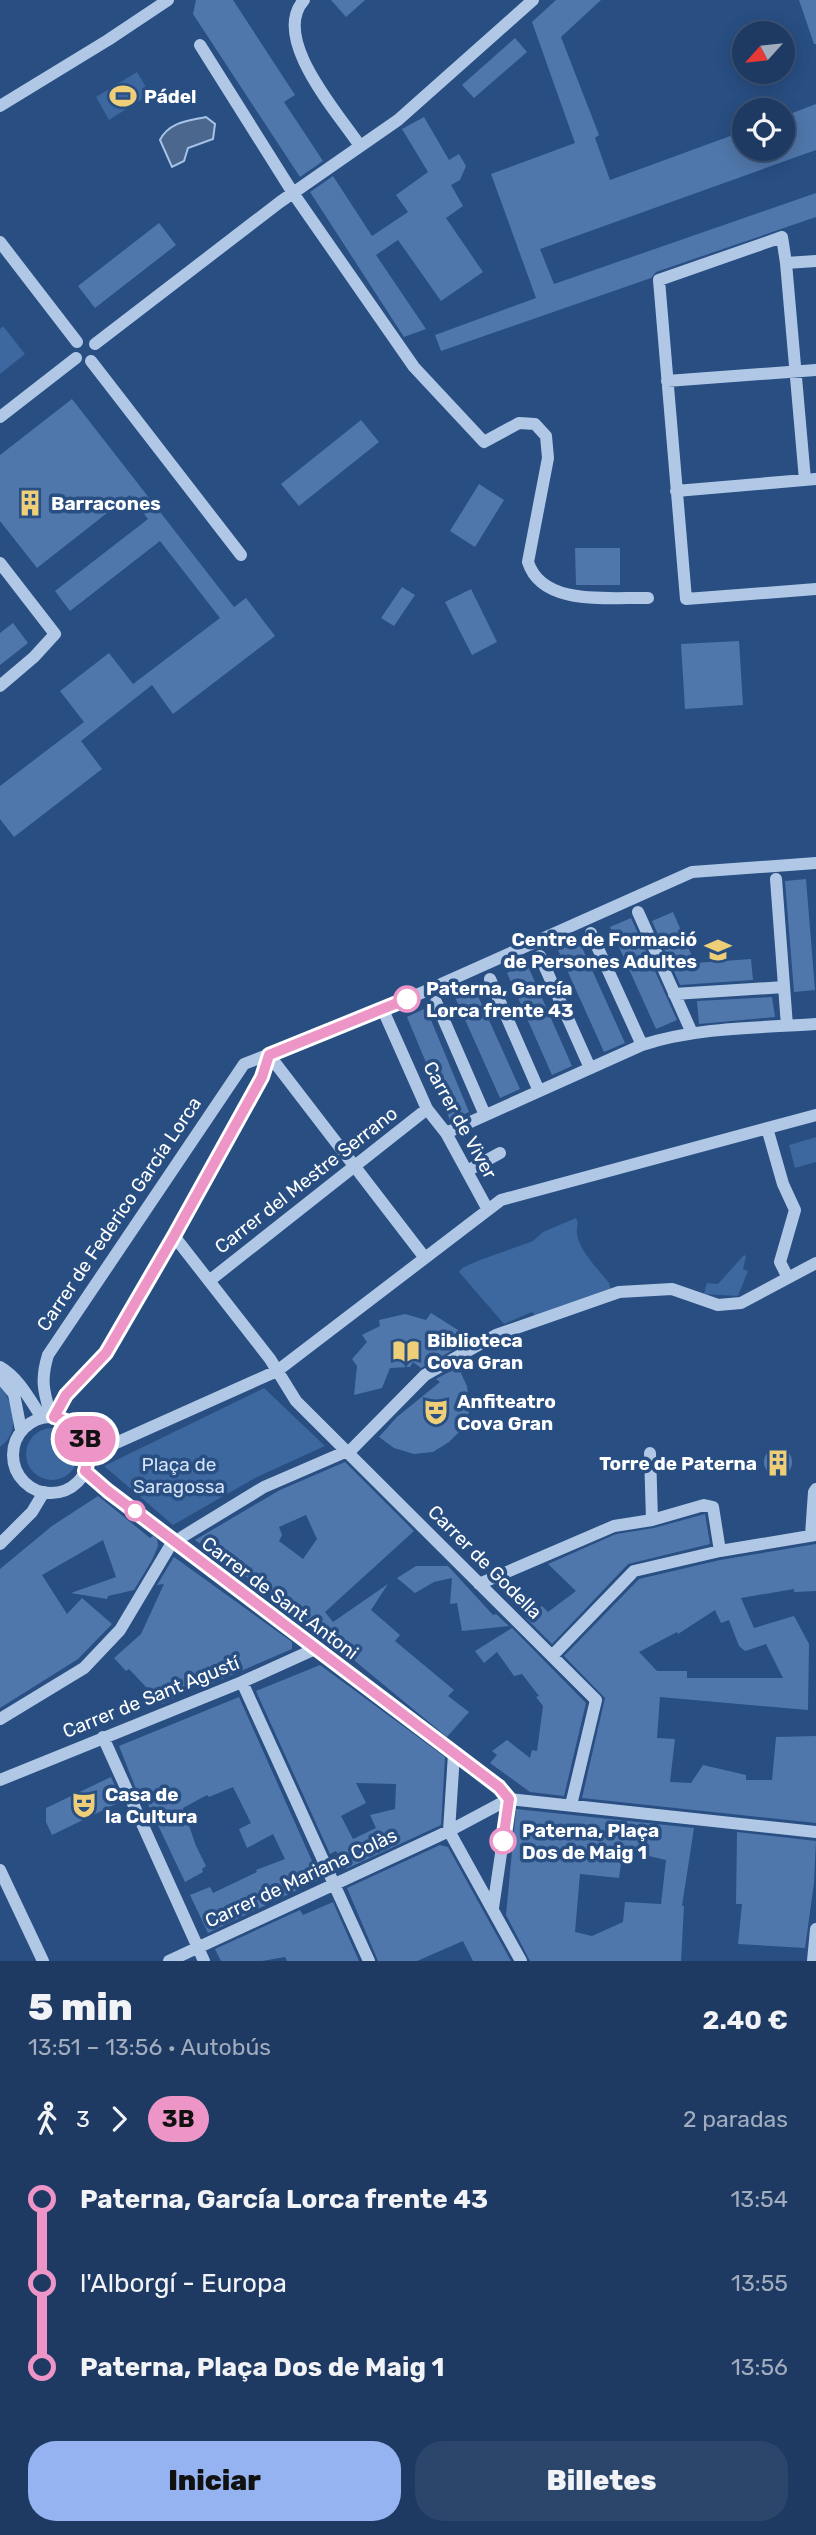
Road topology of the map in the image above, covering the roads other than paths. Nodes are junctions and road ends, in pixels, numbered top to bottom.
1 (168, 0) edge
2 (304, 0) edge
3 (533, 0) edge
4 (200, 44) dead end
5 (0, 106) edge
6 (360, 146) junction
7 (293, 193) junction
8 (0, 242) edge
9 (816, 261) edge
10 (786, 263) junction
11 (78, 342) junction
12 (94, 344) junction
13 (76, 358) junction
14 (91, 361) junction
15 (816, 370) edge
16 (795, 372) junction
17 (667, 382) junction
18 (0, 417) edge
19 (810, 480) edge
20 (676, 491) junction
21 (241, 555) dead end
22 (0, 563) edge
23 (816, 589) edge
24 (648, 598) dead end
25 (0, 686) edge
26 (816, 863) edge
27 (776, 879) dead end
28 (639, 912) dead end
29 (591, 933) dead end
30 (540, 956) dead end
31 (490, 979) dead end
32 (784, 987) junction
33 (674, 994) junction
34 (436, 1002) dead end
35 (383, 1010) junction
36 (816, 1024) edge
37 (787, 1026) junction
38 (692, 1033) junction
39 (642, 1045) junction
40 (269, 1055) junction
41 (590, 1068) junction
42 (539, 1091) junction
43 (427, 1109) junction
44 (485, 1115) junction
45 (816, 1115) edge
46 (767, 1128) junction
47 (446, 1133) junction
48 (500, 1153) dead end
49 (355, 1166) junction
50 (467, 1171) junction
51 (488, 1210) junction
52 (174, 1236) junction
53 (425, 1258) junction
54 (816, 1264) edge
55 (788, 1278) junction
56 (209, 1281) junction
57 (0, 1367) edge
58 (277, 1371) junction
59 (0, 1377) edge
60 (49, 1417) junction
61 (21, 1430) junction
62 (347, 1451) junction
63 (88, 1452) junction
64 (650, 1453) dead end
65 (6, 1460) edge
66 (85, 1471) junction
67 (816, 1489) edge
68 (44, 1492) junction
69 (652, 1520) junction
70 (814, 1535) edge
71 (175, 1542) junction
72 (0, 1544) edge
73 (720, 1550) junction
74 (480, 1584) junction
75 (315, 1649) junction
76 (552, 1656) junction
77 (242, 1682) junction
78 (0, 1719) edge
79 (103, 1737) junction
80 (454, 1754) junction
81 (0, 1780) edge
82 (509, 1799) junction
83 (571, 1805) junction
84 (449, 1830) junction
85 (816, 1832) edge
86 (0, 1870) edge
87 (332, 1883) junction
88 (493, 1908) junction
89 (816, 1929) edge
90 (198, 1947) junction
91 (43, 1961) edge
92 (169, 1961) edge
93 (204, 1961) edge
94 (369, 1961) edge
95 (521, 1961) edge
96 (813, 1961) edge

1 - 5 street
2 - 6 street
3 - 6 street
4 - 7 street
6 - 7 street
7 - 12 street
7 - 24 street
8 - 11 street
9 - 10 street
10 - 16 street
10 - 17 street
11 - 12 street
11 - 13 street
12 - 14 street
13 - 14 street
13 - 18 street
14 - 21 street
15 - 16 street
16 - 17 street
16 - 19 street
17 - 20 street
19 - 20 street
20 - 23 street
22 - 25 street
26 - 35 street, Carrer de Federico García Lorca
27 - 32 street
28 - 33 street
29 - 39 street
30 - 41 street
31 - 42 street
32 - 33 street
32 - 37 street
33 - 38 street
34 - 44 street
35 - 40 street, Carrer de Federico García Lorca
35 - 43 street, Carrer de Viver
36 - 37 street
37 - 38 street
38 - 39 street
39 - 41 street
40 - 49 street
40 - 52 street
40 - 60 street, Carrer de Federico García Lorca
41 - 42 street
42 - 44 street
43 - 47 street, Carrer de Viver
43 - 49 street, Carrer del Mestre Serrano
44 - 47 street
45 - 46 street
46 - 51 street
46 - 55 street
47 - 50 street, Carrer de Viver
48 - 50 street
49 - 53 street
49 - 56 street, Carrer del Mestre Serrano
50 - 51 street, Carrer de Viver
51 - 53 street
52 - 56 street, Carrer de Godella
52 - 60 street
53 - 58 street
54 - 55 street
55 - 62 street
56 - 58 street, Carrer de Godella
57 - 60 street
58 - 62 street, Carrer de Godella
58 - 63 street
59 - 61 street
60 - 61 street
60 - 63 street
61 - 65 street
62 - 71 street
62 - 74 street, Carrer de Godella
63 - 66 street
64 - 69 street
65 - 68 street
66 - 68 street
66 - 71 street, Carrer de Sant Antoni
67 - 70 street
68 - 72 street
69 - 73 street
69 - 74 street
70 - 73 street
71 - 75 street, Carrer de Sant Antoni
71 - 78 street
73 - 76 street
74 - 76 street, Carrer de Godella
75 - 77 street, Carrer de Sant Agustí
75 - 80 street, Carrer de Sant Antoni
76 - 83 street, Carrer de Godella
77 - 79 street, Carrer de Sant Agustí
77 - 87 street
79 - 81 street, Carrer de Sant Agustí
79 - 90 street
80 - 82 street, Carrer de Sant Antoni
80 - 84 street
82 - 83 street
82 - 84 street, Carrer de Mariana Colàs
82 - 88 street
83 - 85 street
84 - 87 street, Carrer de Mariana Colàs
84 - 88 street
86 - 91 street
87 - 90 street, Carrer de Mariana Colàs
87 - 94 street
88 - 95 street
89 - 96 street
90 - 92 street, Carrer de Mariana Colàs
90 - 93 street

